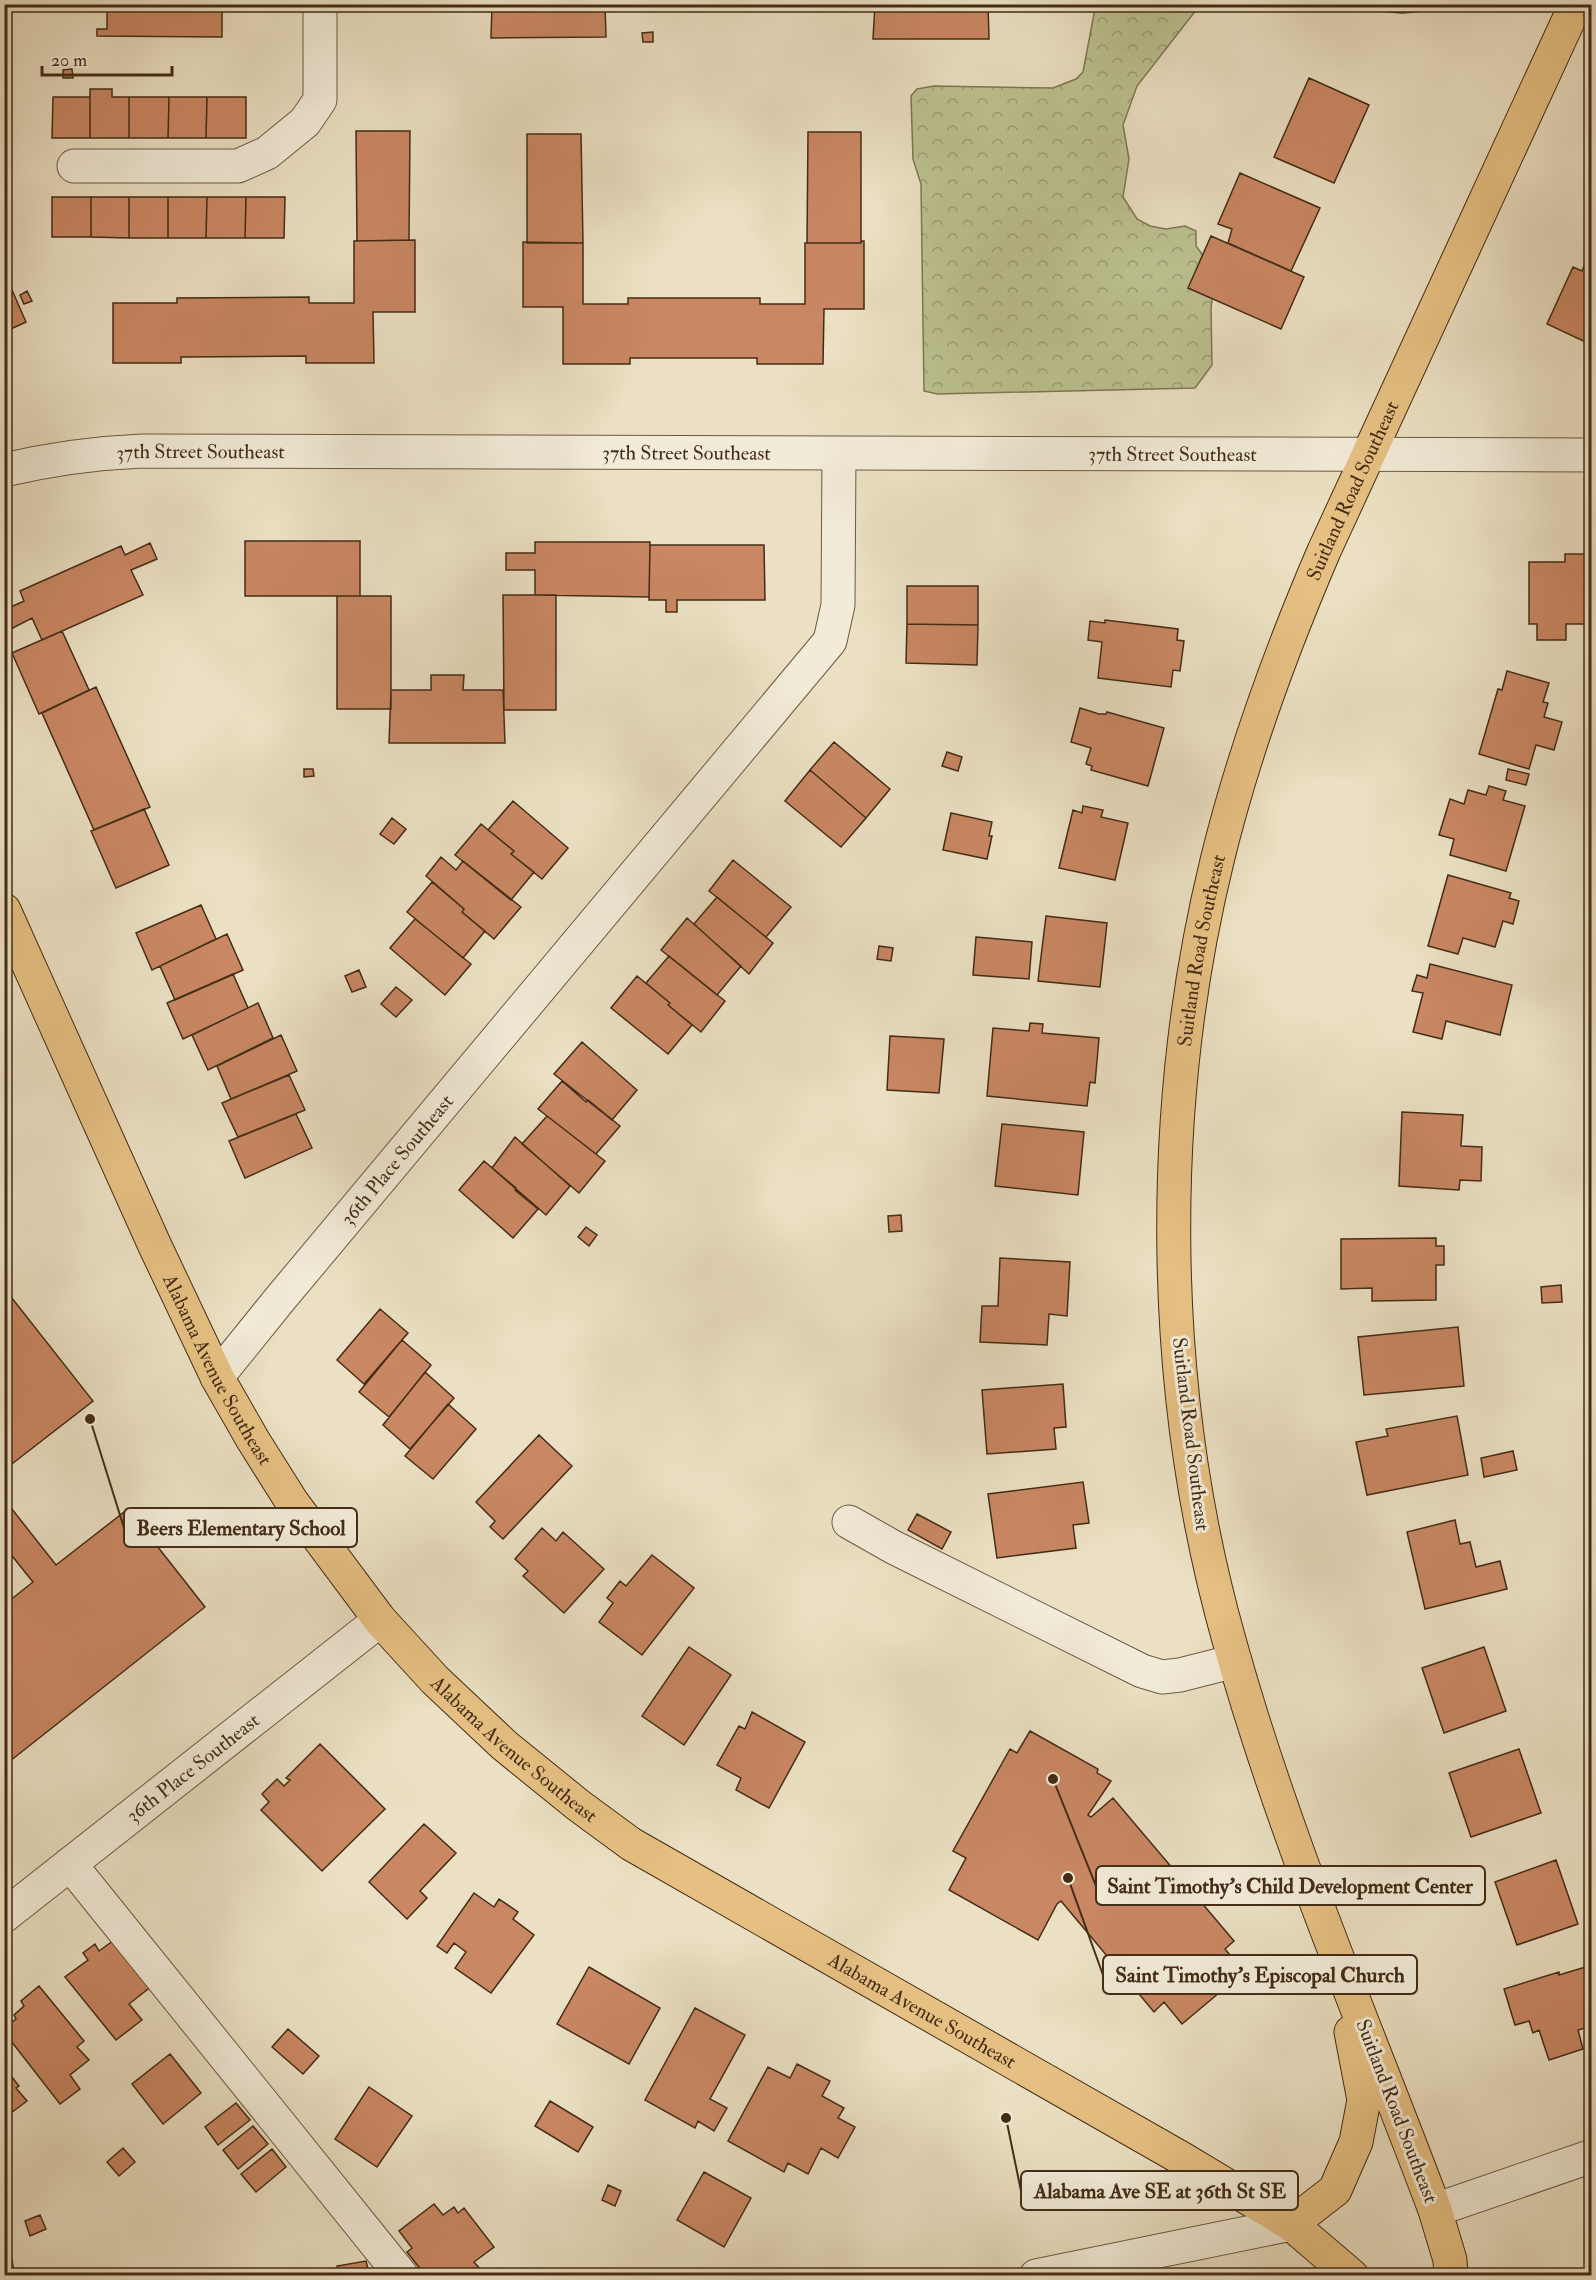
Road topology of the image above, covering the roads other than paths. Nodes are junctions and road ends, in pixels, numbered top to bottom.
1 (320, 4) edge
2 (1576, 4) edge
3 (74, 166) dead end
4 (839, 454) junction
5 (1370, 454) junction
6 (1592, 455) edge
7 (4, 470) edge
8 (4, 910) edge
9 (217, 1377) junction
10 (849, 1522) dead end
11 (380, 1620) junction
12 (1235, 1661) junction
13 (70, 1864) junction
14 (4, 1916) edge
15 (1335, 1948) junction
16 (1592, 2156) edge
17 (1435, 2210) junction
18 (1291, 2224) junction
19 (402, 2276) edge
20 (1036, 2276) edge
21 (1352, 2276) edge
22 (1451, 2276) edge

1 - 3 street
2 - 5 main road, Suitland Road Southeast
4 - 5 street, 37th Street Southeast
4 - 7 street, 37th Street Southeast
4 - 9 street, 36th Place Southeast
5 - 6 street, 37th Street Southeast
5 - 12 main road, Suitland Road Southeast
8 - 9 main road, Alabama Avenue Southeast
9 - 11 main road, Alabama Avenue Southeast
10 - 12 street
11 - 13 street, 36th Place Southeast
11 - 18 main road, Alabama Avenue Southeast
12 - 15 main road, Suitland Road Southeast
13 - 14 street, 36th Place Southeast
13 - 19 street
15 - 17 main road, Suitland Road Southeast
15 - 18 main road, Suitland Road Southeast
16 - 17 street
17 - 22 main road, Suitland Road Southeast
18 - 20 street
18 - 21 main road, Alabama Avenue Southeast

